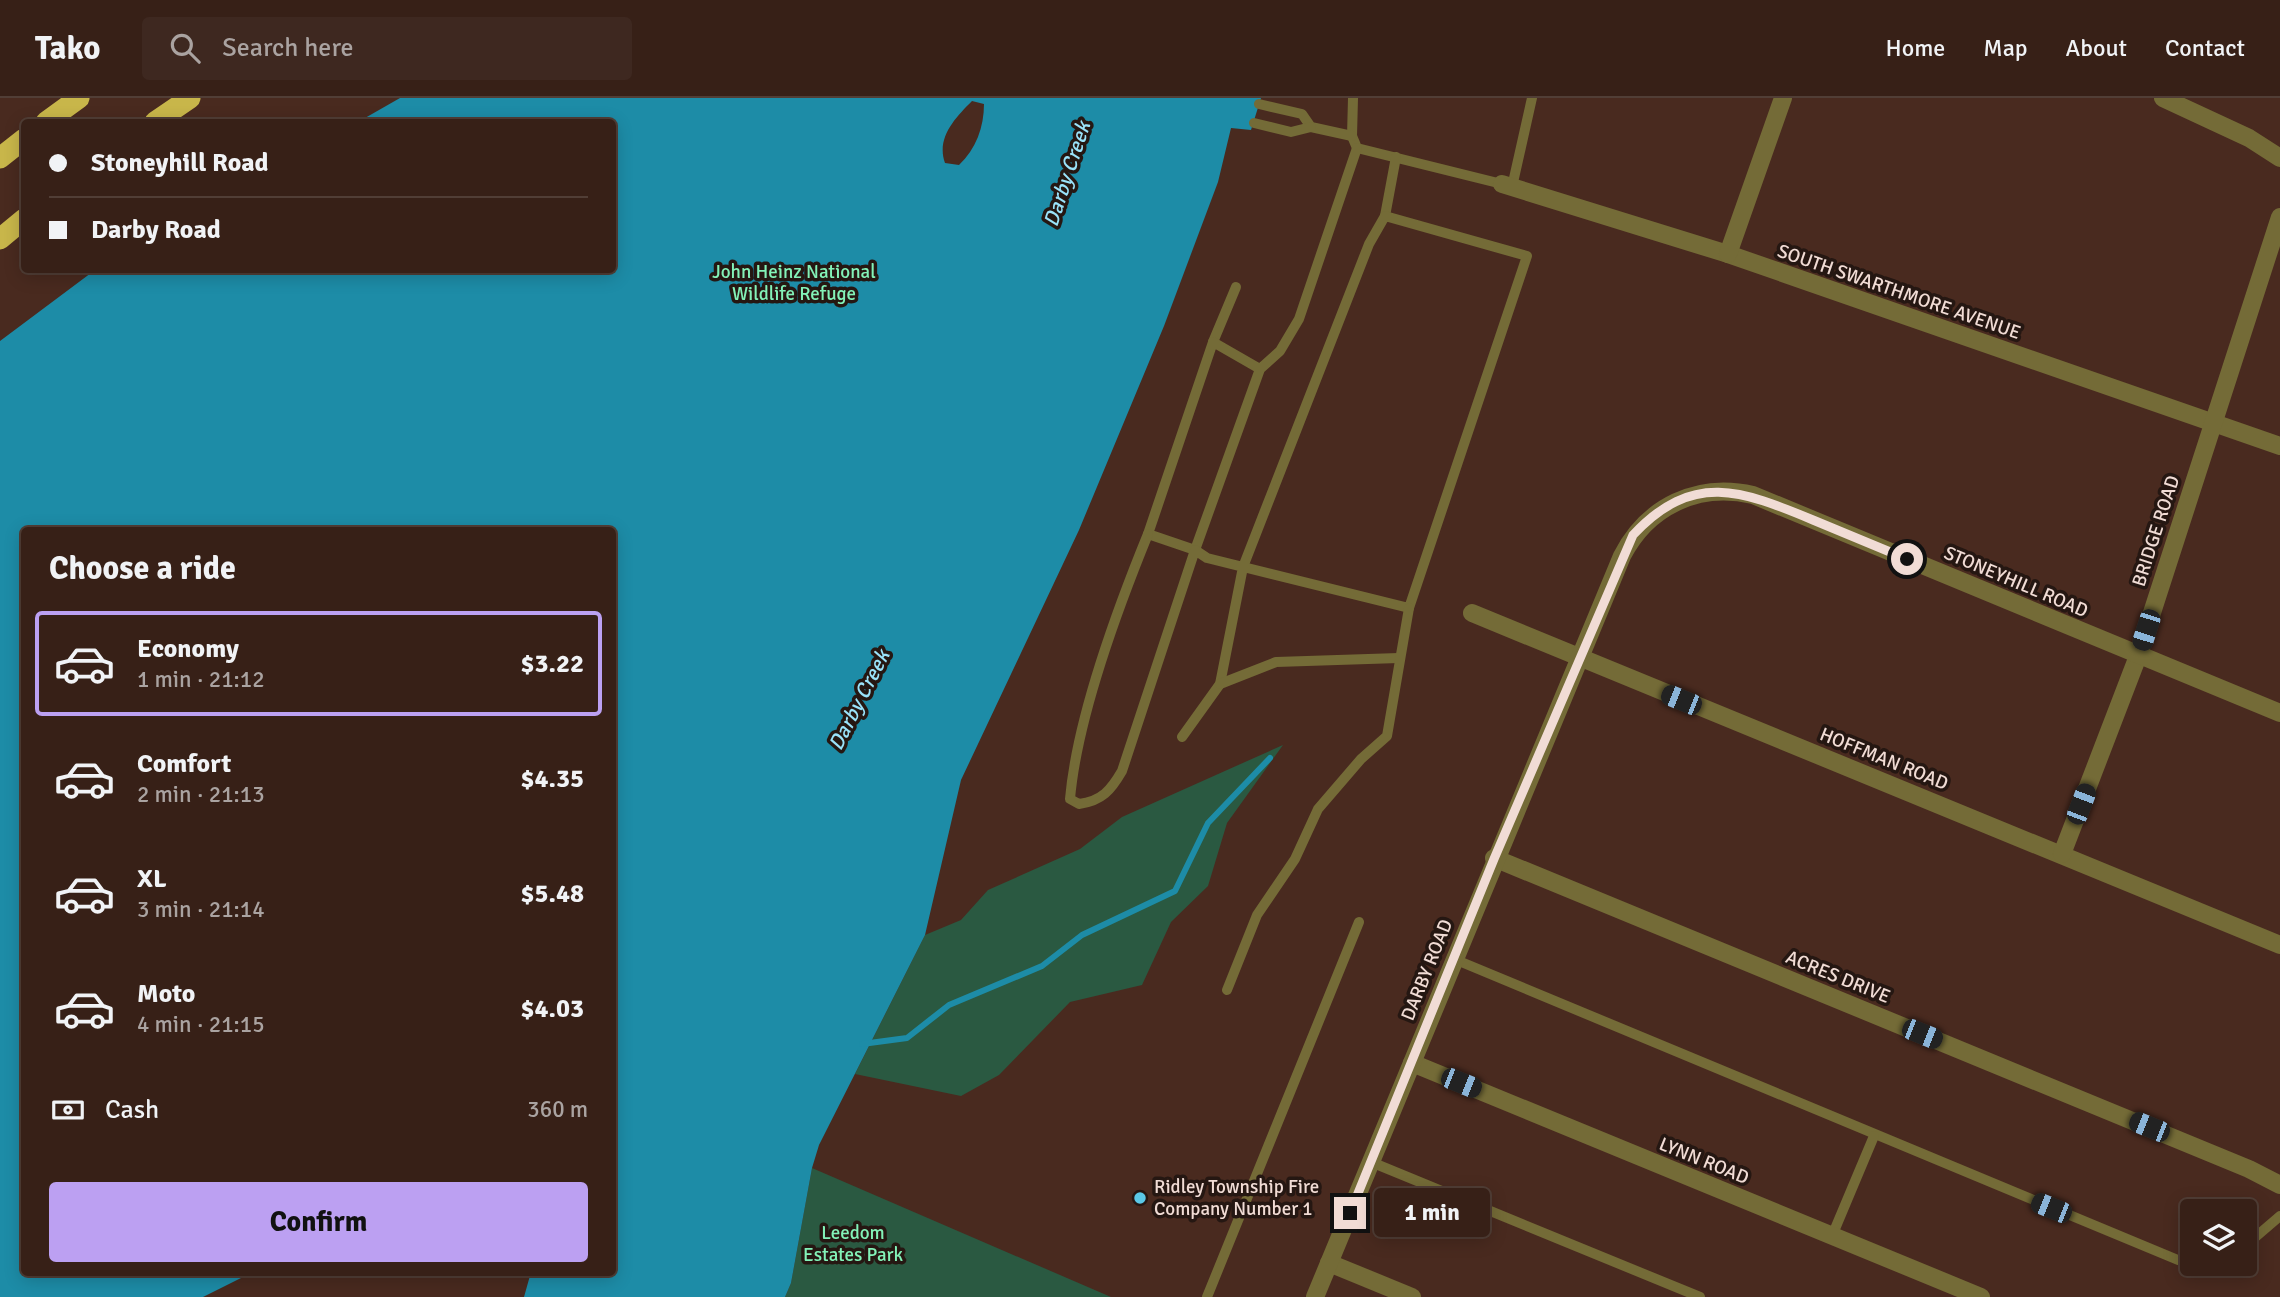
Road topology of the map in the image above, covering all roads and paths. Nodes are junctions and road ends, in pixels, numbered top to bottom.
1 (79, 98) edge
2 (190, 98) edge
3 (1353, 98) edge
4 (1532, 98) edge
5 (1783, 98) edge
6 (2163, 98) edge
7 (1259, 104) dead end
8 (50, 119) edge
9 (159, 119) edge
10 (1254, 123) dead end
11 (1311, 127) junction
12 (1352, 136) junction
13 (21, 141) edge
14 (1357, 148) junction
15 (1396, 157) junction
16 (0, 158) edge
17 (2280, 158) edge
18 (1507, 185) junction
19 (1385, 216) junction
20 (2280, 217) edge
21 (21, 222) edge
22 (0, 239) edge
23 (1728, 254) junction
24 (1236, 287) dead end
25 (1213, 342) junction
26 (1261, 369) junction
27 (2213, 423) junction
28 (2280, 446) edge
29 (1148, 534) junction
30 (1195, 550) junction
31 (1243, 567) junction
32 (1409, 608) junction
33 (1472, 613) dead end
34 (2138, 656) junction
35 (1399, 658) junction
36 (1580, 659) junction
37 (1220, 684) junction
38 (2280, 713) edge
39 (1182, 737) dead end
40 (2062, 854) junction
41 (1494, 859) junction
42 (1359, 922) dead end
43 (2280, 945) edge
44 (1454, 959) junction
45 (1227, 990) dead end
46 (1412, 1063) junction
47 (1874, 1136) junction
48 (1371, 1163) junction
49 (2280, 1185) edge
50 (2280, 1216) edge
51 (1832, 1236) junction
52 (2257, 1236) edge
53 (2180, 1260) edge
54 (1329, 1263) junction
55 (1207, 1297) edge
56 (1315, 1297) edge
57 (1412, 1297) edge
58 (1700, 1297) edge
59 (1981, 1297) edge

1 - 8 highway
2 - 9 highway
3 - 12 lane
4 - 18 lane
5 - 23 street
6 - 17 street
7 - 11 lane
10 - 11 lane
11 - 12 lane
12 - 14 lane
13 - 16 highway
14 - 15 lane
14 - 26 lane
15 - 18 lane
15 - 19 lane
18 - 23 street, SOUTH SWARTHMORE AVENUE
19 - 31 lane
19 - 32 lane
20 - 27 street, BRIDGE ROAD
21 - 22 highway
23 - 27 street, SOUTH SWARTHMORE AVENUE
24 - 25 lane
25 - 26 lane
25 - 29 lane
26 - 30 lane
27 - 28 street, SOUTH SWARTHMORE AVENUE
27 - 34 street, BRIDGE ROAD
29 - 30 lane
29 - 30 lane
30 - 31 lane
31 - 32 lane
31 - 37 lane
32 - 35 lane
33 - 36 street, HOFFMAN ROAD
34 - 36 street, STONEYHILL ROAD
34 - 38 street, STONEYHILL ROAD
34 - 40 street, BRIDGE ROAD
35 - 37 lane
35 - 45 lane
36 - 40 street, HOFFMAN ROAD
36 - 41 street, DARBY ROAD
37 - 39 lane
40 - 43 street, HOFFMAN ROAD
41 - 44 street, DARBY ROAD
41 - 49 street, ACRES DRIVE
42 - 55 lane
44 - 46 street, DARBY ROAD
44 - 47 lane
46 - 48 street, DARBY ROAD
46 - 51 street, LYNN ROAD
47 - 51 lane
47 - 53 lane
48 - 54 street, DARBY ROAD
48 - 58 lane
50 - 52 lane
51 - 59 street, LYNN ROAD
54 - 56 street, DARBY ROAD
54 - 57 street

